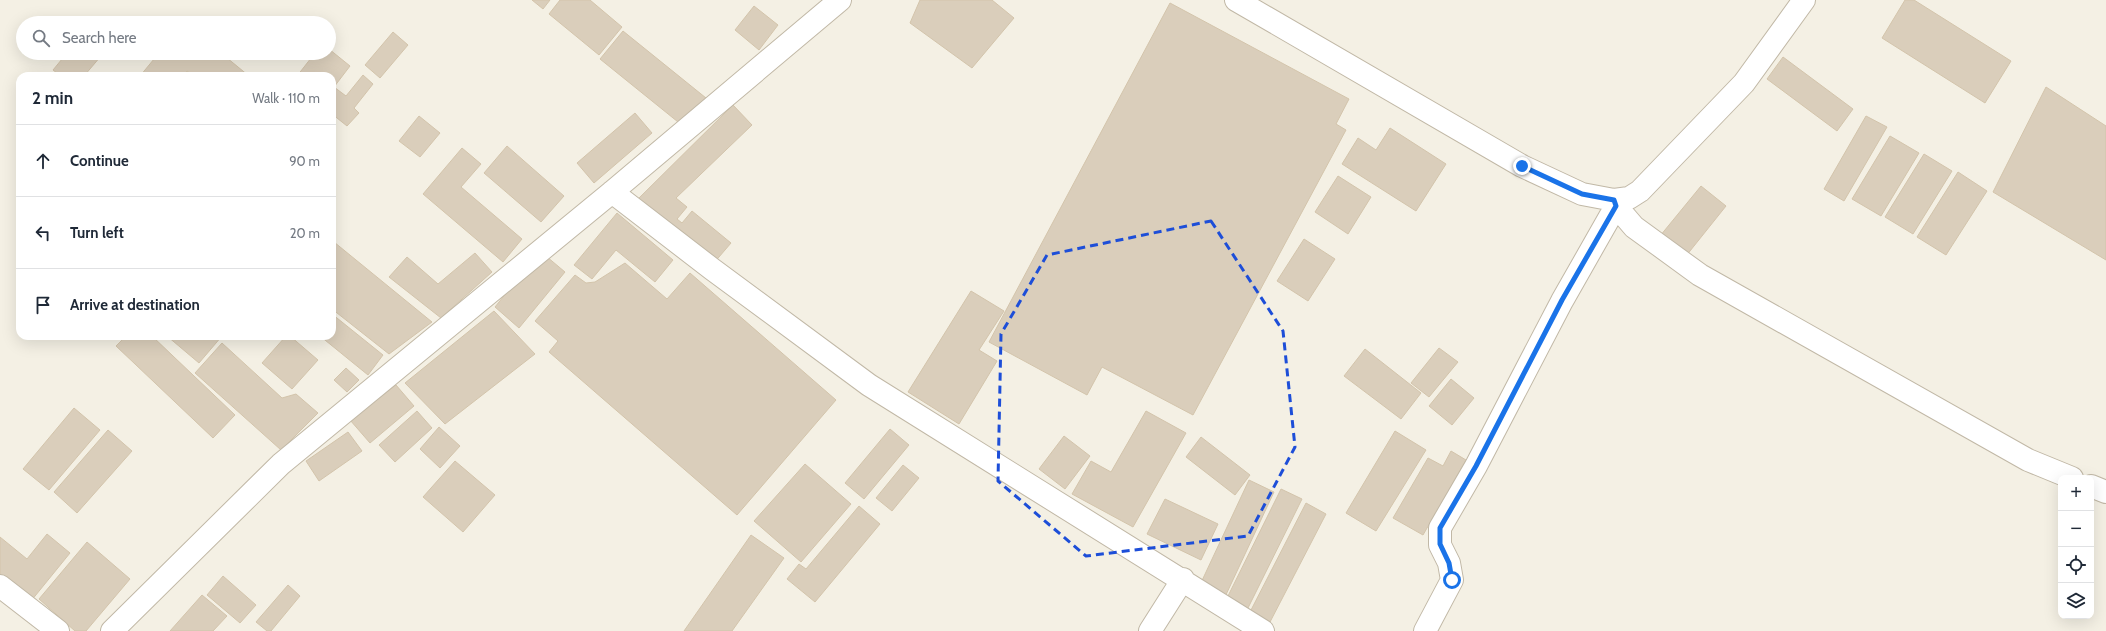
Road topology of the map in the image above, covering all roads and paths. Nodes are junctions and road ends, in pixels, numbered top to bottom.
1 (840, 0) edge
2 (1236, 0) edge
3 (1804, 0) edge
4 (612, 192) junction
5 (1615, 203) junction
6 (2065, 475) edge
7 (2094, 487) edge
8 (2106, 492) edge
9 (1183, 579) junction
10 (0, 586) edge
11 (58, 631) edge
12 (112, 631) edge
13 (1150, 631) edge
14 (1263, 631) edge
15 (1425, 631) edge

1 - 4 street
2 - 5 street
3 - 5 street
4 - 9 street
4 - 12 street
5 - 6 street
5 - 15 street
7 - 8 street
9 - 13 street
9 - 14 street
10 - 11 street

